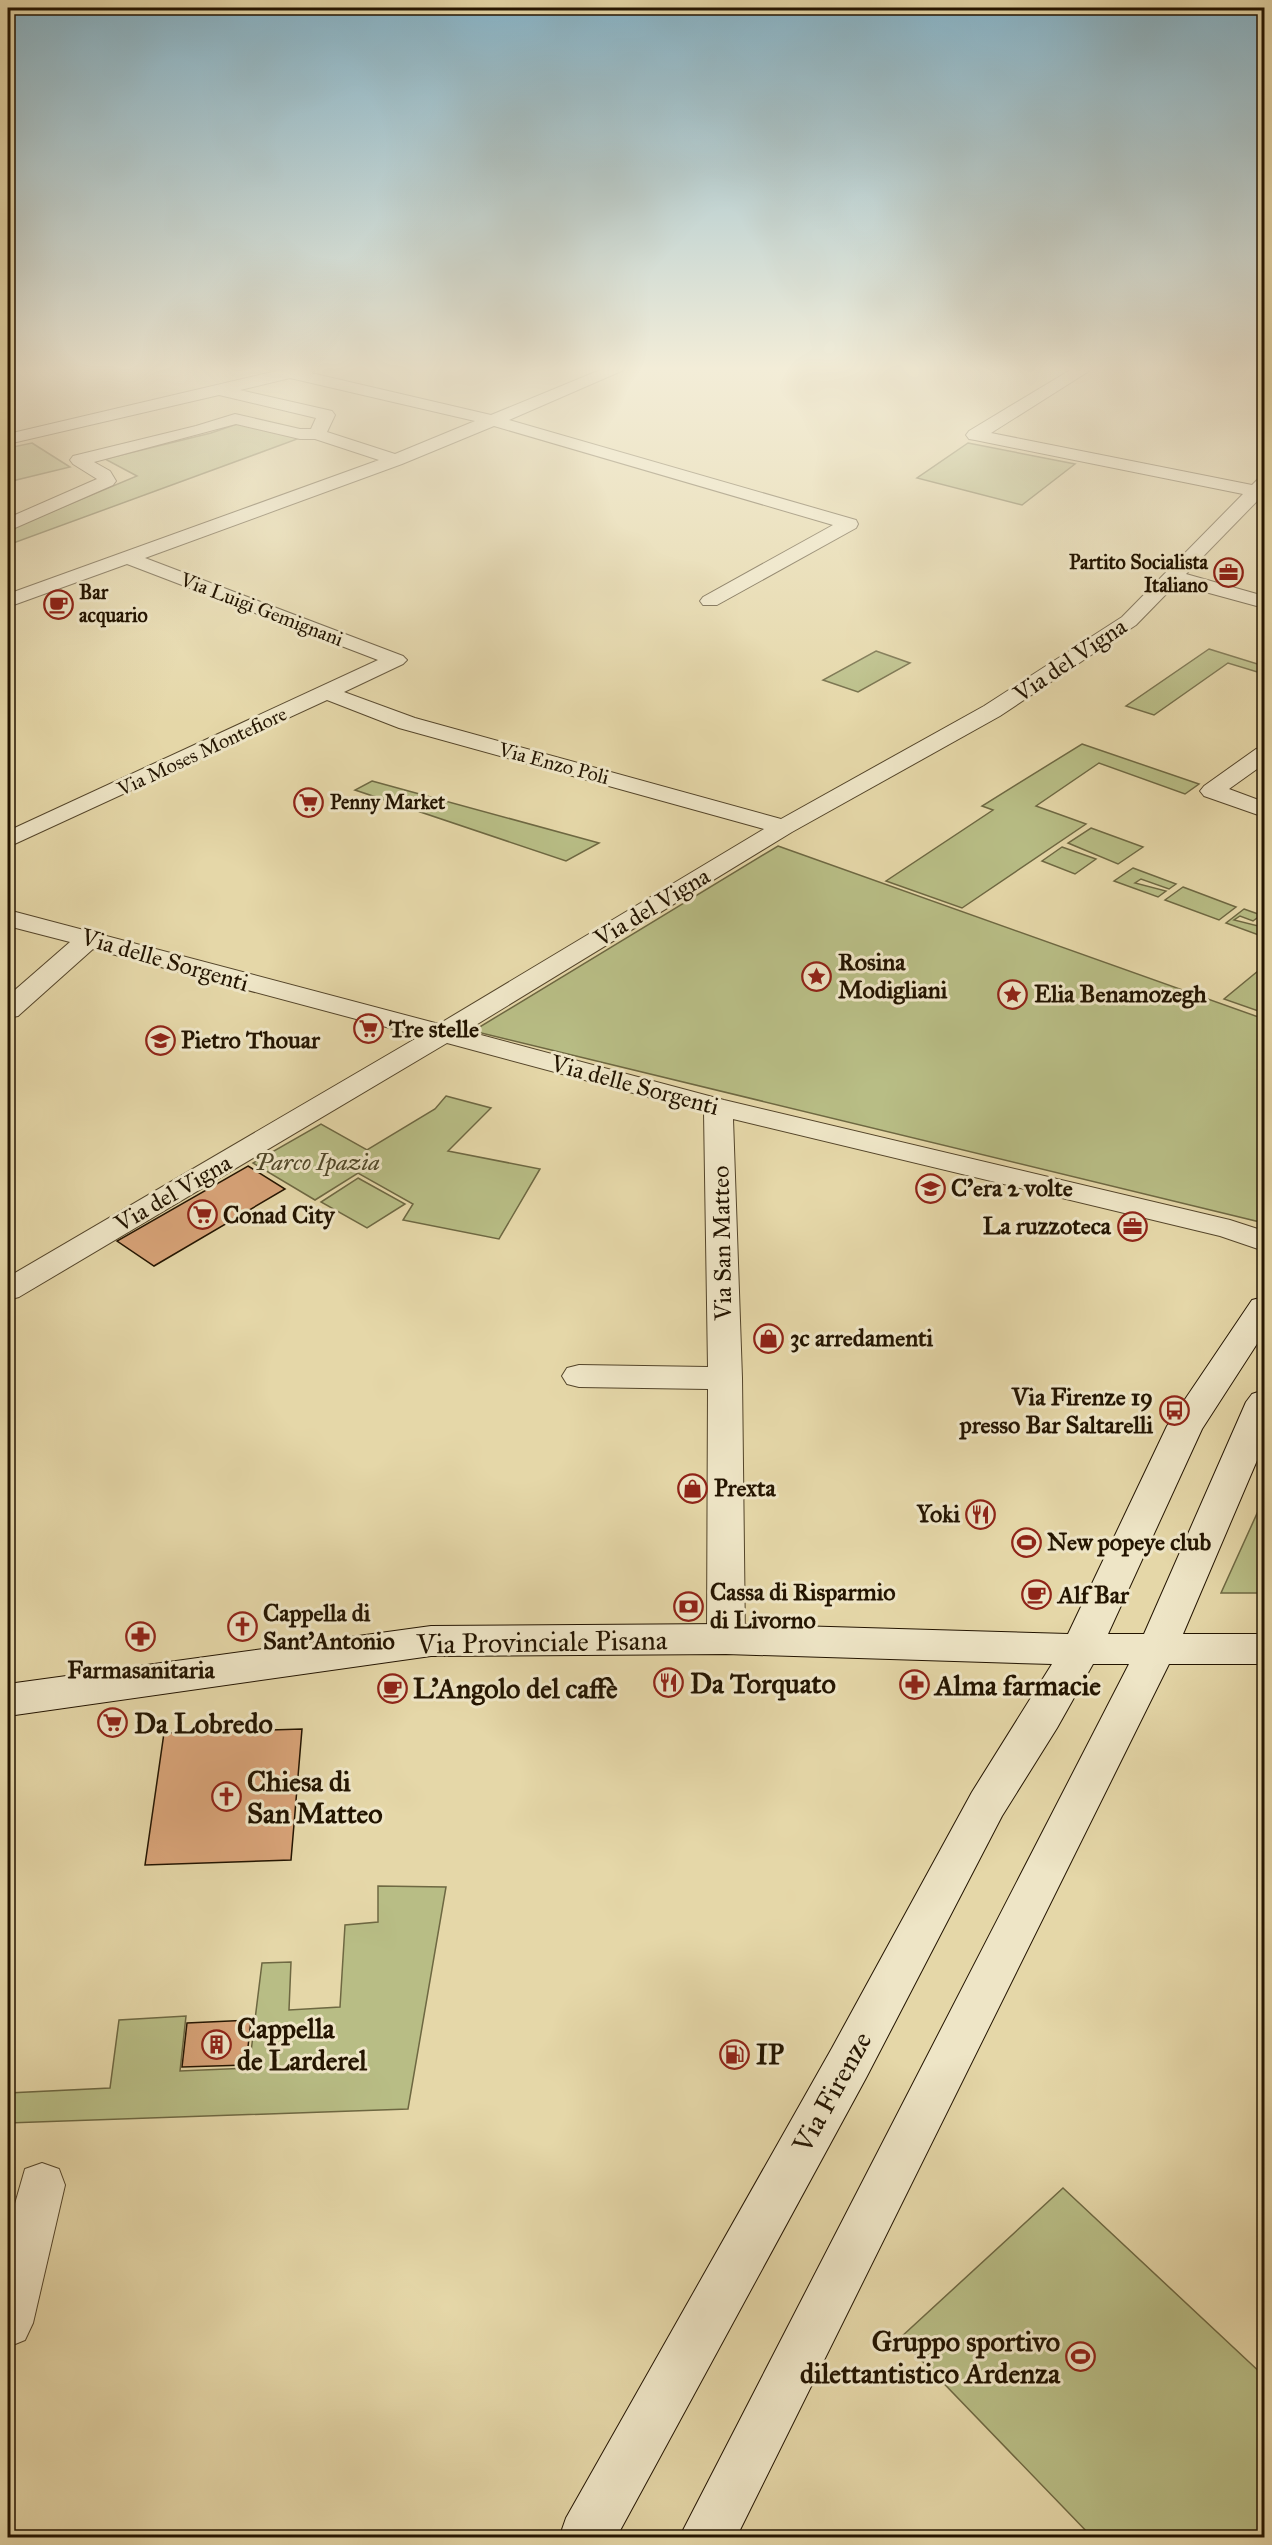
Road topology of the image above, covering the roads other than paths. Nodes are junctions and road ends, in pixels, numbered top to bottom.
1 (98, 485) edge
2 (328, 485) edge
3 (715, 485) edge
4 (1261, 487) edge
5 (8, 525) edge
6 (128, 558) junction
7 (1174, 577) junction
8 (8, 601) edge
9 (710, 601) dead end
10 (1264, 602) edge
11 (396, 660) joint
12 (327, 693) junction
13 (1264, 754) edge
14 (1264, 810) edge
15 (784, 826) junction
16 (8, 840) edge
17 (8, 918) edge
18 (90, 938) junction
19 (8, 1010) edge
20 (441, 1035) junction
21 (718, 1107) junction
22 (1264, 1241) edge
23 (8, 1290) edge
24 (1264, 1308) edge
25 (579, 1376) dead end
26 (725, 1378) junction
27 (1264, 1402) edge
28 (726, 1639) junction
29 (1264, 1648) edge
30 (1081, 1649) junction
31 (1156, 1650) junction
32 (8, 1700) edge
33 (42, 2185) dead end
34 (8, 2323) edge
35 (585, 2538) edge
36 (706, 2538) edge

1 - 5 street
2 - 6 street
3 - 9 street
4 - 7 street, Via del Vigna
6 - 8 street
6 - 11 street, Via Luigi Gemignani
7 - 10 street
7 - 15 street, Via del Vigna
11 - 12 street, Via Moses Montefiore
12 - 15 street, Via Enzo Poli
12 - 16 street, Via Moses Montefiore
13 - 14 street
15 - 20 street, Via del Vigna
17 - 18 street, Via delle Sorgenti
18 - 19 street
18 - 20 street, Via delle Sorgenti
20 - 21 street, Via delle Sorgenti
20 - 23 street, Via del Vigna
21 - 22 street, Via delle Sorgenti
21 - 26 street, Via San Matteo
24 - 30 main road, Via Firenze
25 - 26 street
26 - 28 street, Via San Matteo
27 - 31 main road
28 - 30 main road, Via Provinciale Pisana
28 - 32 main road, Via Provinciale Pisana
29 - 31 main road, Via Provinciale Pisana
30 - 31 main road, Via Provinciale Pisana
30 - 35 main road, Via Firenze
31 - 36 main road
33 - 34 street

